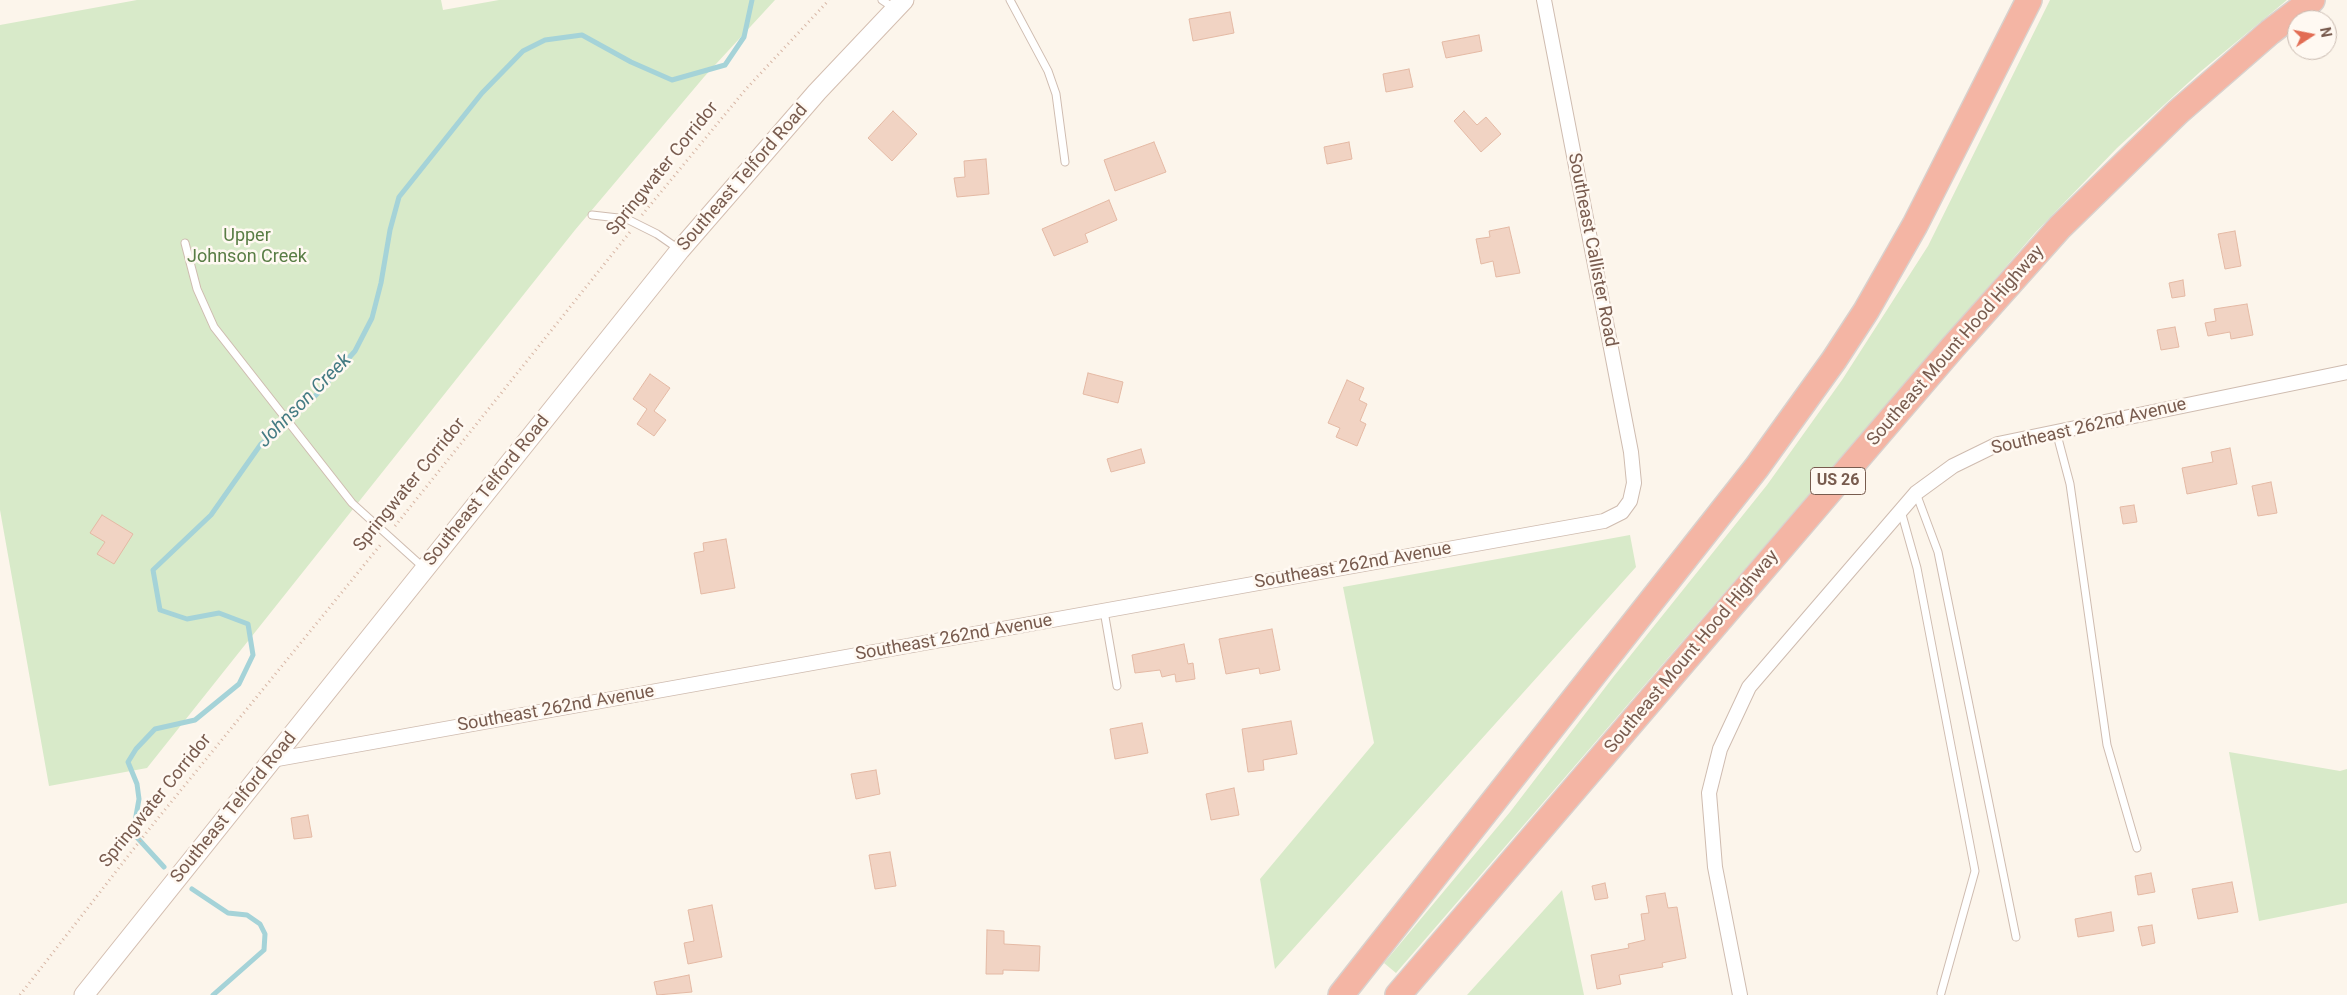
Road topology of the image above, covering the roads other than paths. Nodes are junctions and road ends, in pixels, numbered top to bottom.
1 (1010, 0) edge
2 (1544, 0) edge
3 (2029, 0) edge
4 (2312, 0) edge
5 (894, 3) edge
6 (1065, 162) dead end
7 (592, 215) dead end
8 (185, 243) dead end
9 (680, 250) junction
10 (2347, 372) edge
11 (2056, 431) junction
12 (1916, 493) junction
13 (1630, 501) joint
14 (1901, 510) junction
15 (425, 568) junction
16 (1104, 611) junction
17 (1117, 686) dead end
18 (272, 760) junction
19 (2137, 848) dead end
20 (2016, 937) dead end
21 (1941, 993) dead end
22 (88, 994) edge
23 (1341, 995) edge
24 (1398, 995) edge
25 (1740, 995) edge

1 - 6 lane
2 - 13 street, Southeast Callister Road
3 - 23 highway
4 - 24 highway, Southeast Mount Hood Highway / US 26
5 - 9 street, Southeast Telford Road
7 - 9 lane
8 - 15 lane
9 - 15 street, Southeast Telford Road
10 - 11 street, Southeast 262nd Avenue
11 - 12 street, Southeast 262nd Avenue
11 - 19 lane
12 - 14 street, Southeast 262nd Avenue
12 - 20 lane
13 - 16 street, Southeast 262nd Avenue
14 - 21 lane
14 - 25 street, Southeast 262nd Avenue
15 - 18 street, Southeast Telford Road
16 - 17 lane
16 - 18 street, Southeast 262nd Avenue
18 - 22 street, Southeast Telford Road

